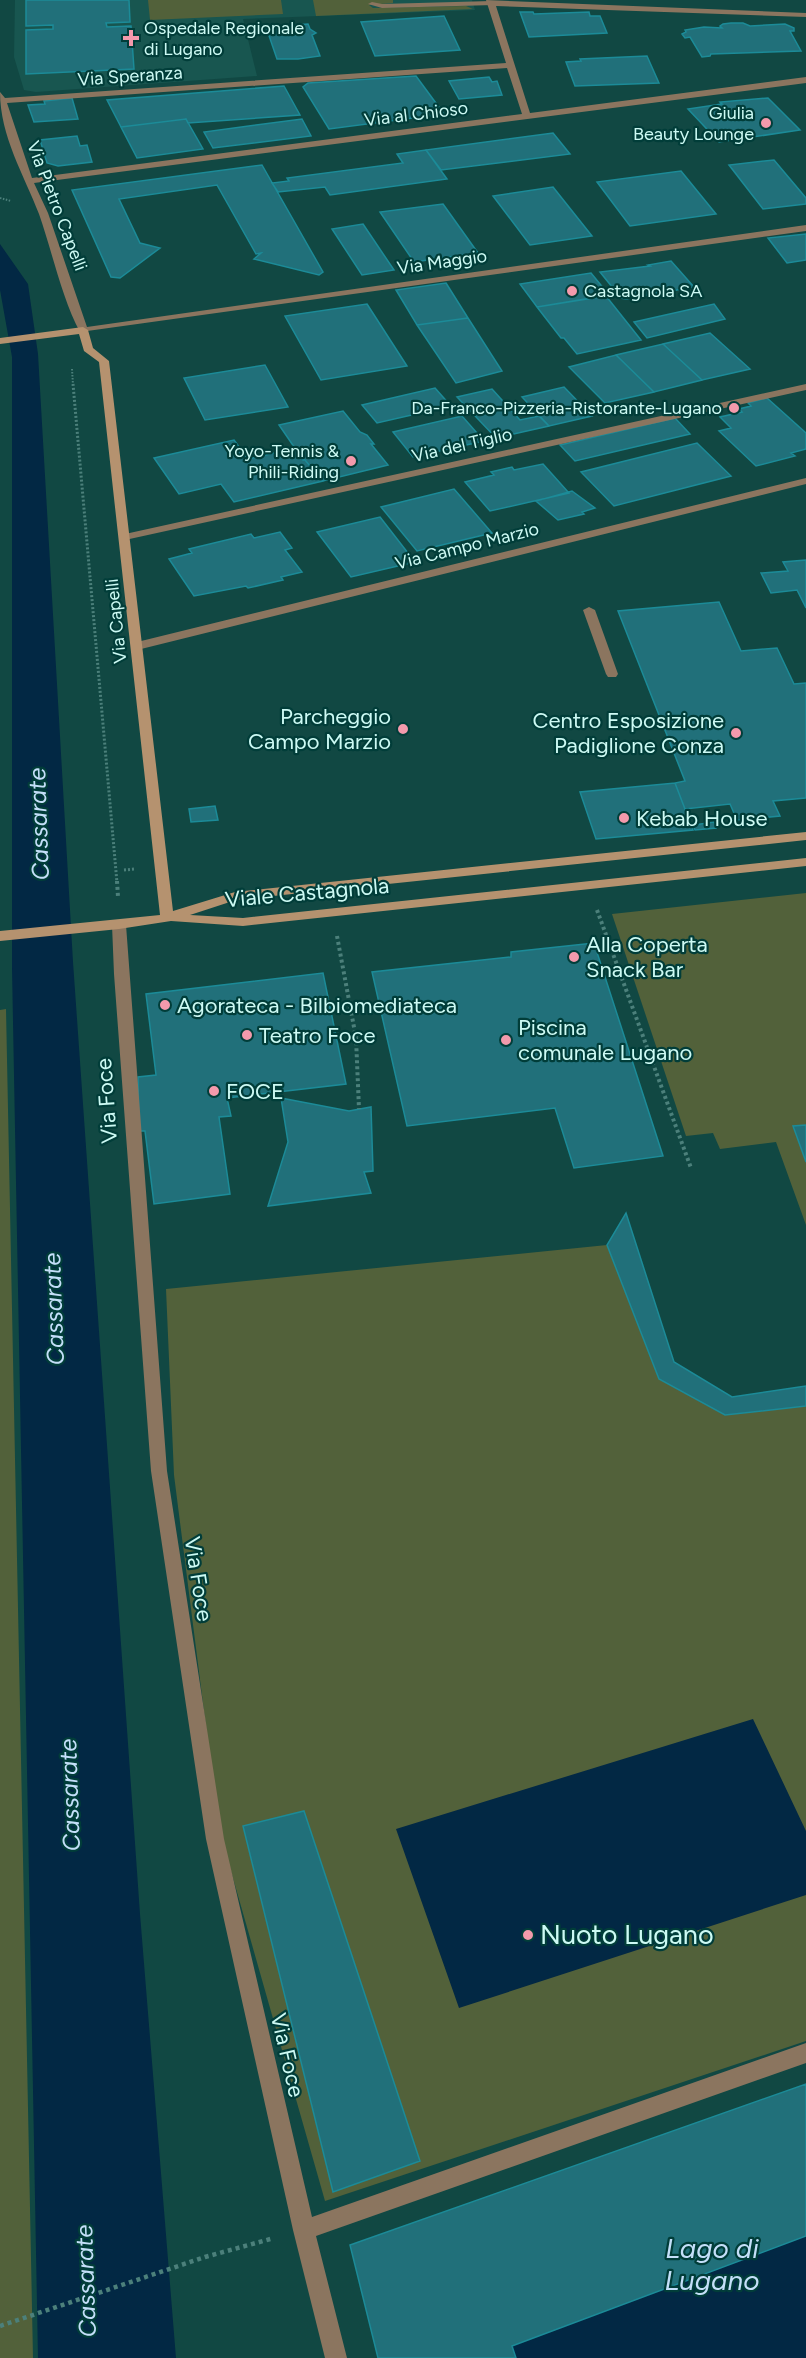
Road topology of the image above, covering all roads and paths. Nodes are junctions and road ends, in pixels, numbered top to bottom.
1 (491, 2) edge
2 (372, 4) dead end
3 (806, 15) edge
4 (512, 65) junction
5 (806, 80) edge
6 (1, 98) edge
7 (527, 116) junction
8 (30, 181) junction
9 (806, 228) edge
10 (83, 330) junction
11 (0, 341) edge
12 (88, 349) junction
13 (806, 387) edge
14 (806, 481) edge
15 (125, 537) junction
16 (589, 610) dead end
17 (137, 646) junction
18 (612, 674) dead end
19 (806, 836) edge
20 (806, 862) edge
21 (588, 885) junction
22 (167, 918) junction
23 (119, 925) junction
24 (337, 933) dead end
25 (1, 936) edge
26 (359, 1109) dead end
27 (691, 1168) dead end
28 (806, 2053) edge
29 (304, 2230) junction
30 (0, 2326) edge
31 (336, 2358) edge

1 - 2 street
1 - 3 street
1 - 4 street
4 - 6 street, Via Speranza
4 - 7 street
5 - 7 street, Via al Chioso
6 - 8 street, Via Pietro Capelli
7 - 8 street, Via al Chioso
8 - 10 street, Via Pietro Capelli
9 - 10 street, Via Maggio
10 - 11 main road
10 - 12 main road, Via Capelli
12 - 15 main road, Via Capelli
12 - 23 path
13 - 15 street, Via del Tiglio
14 - 17 street, Via Campo Marzio
15 - 17 main road, Via Capelli
16 - 18 street
17 - 22 main road, Via Capelli
19 - 22 main road, Viale Castagnola
20 - 21 main road, Viale Castagnola
21 - 22 main road, Viale Castagnola
21 - 27 path
22 - 23 main road
23 - 25 main road
23 - 29 street, Via Foce
24 - 26 path
28 - 29 street
29 - 30 path
29 - 31 street, Via Foce

